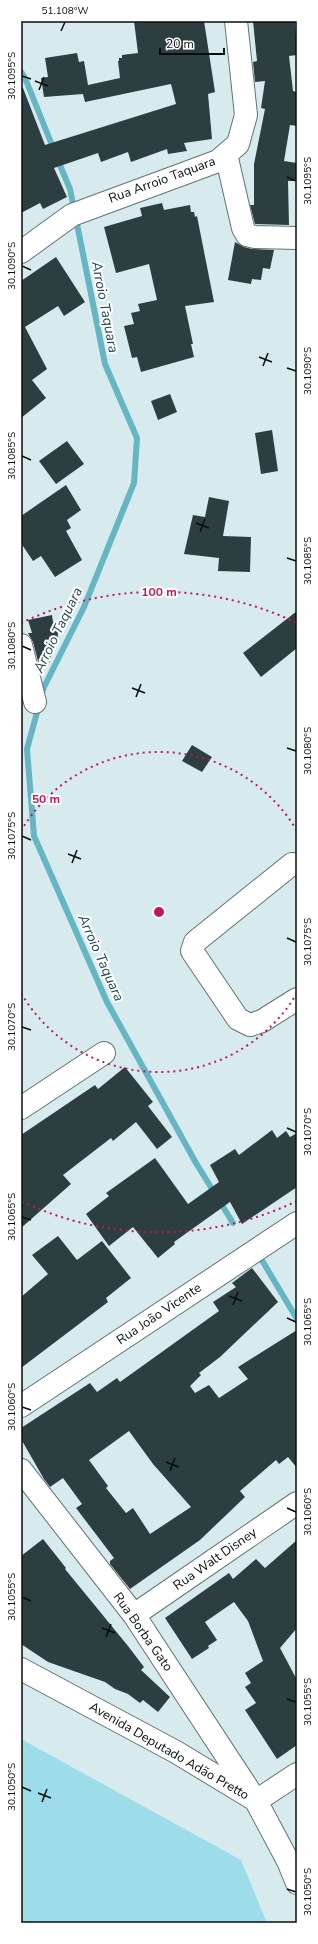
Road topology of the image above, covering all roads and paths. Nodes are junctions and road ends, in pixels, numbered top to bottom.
1 (236, 21) edge
2 (226, 154) junction
3 (297, 238) edge
4 (21, 252) edge
5 (21, 645) edge
6 (35, 702) dead end
7 (292, 864) dead end
8 (297, 999) edge
9 (104, 1053) dead end
10 (21, 1108) edge
11 (297, 1222) edge
12 (21, 1406) edge
13 (21, 1470) edge
14 (297, 1503) edge
15 (134, 1616) junction
16 (21, 1669) edge
17 (297, 1774) edge
18 (256, 1800) junction
19 (297, 1883) edge

1 - 2 street, Rua Arroio Taquara
2 - 3 street
2 - 4 street, Rua Arroio Taquara
5 - 6 street
7 - 8 street
9 - 10 street
11 - 12 street, Rua João Vicente
13 - 15 street, Rua Borba Gato
14 - 15 street, Rua Walt Disney
15 - 18 street, Rua Borba Gato
16 - 18 street, Avenida Deputado Adão Pretto
17 - 18 street
18 - 19 street, Avenida Deputado Adão Pretto

